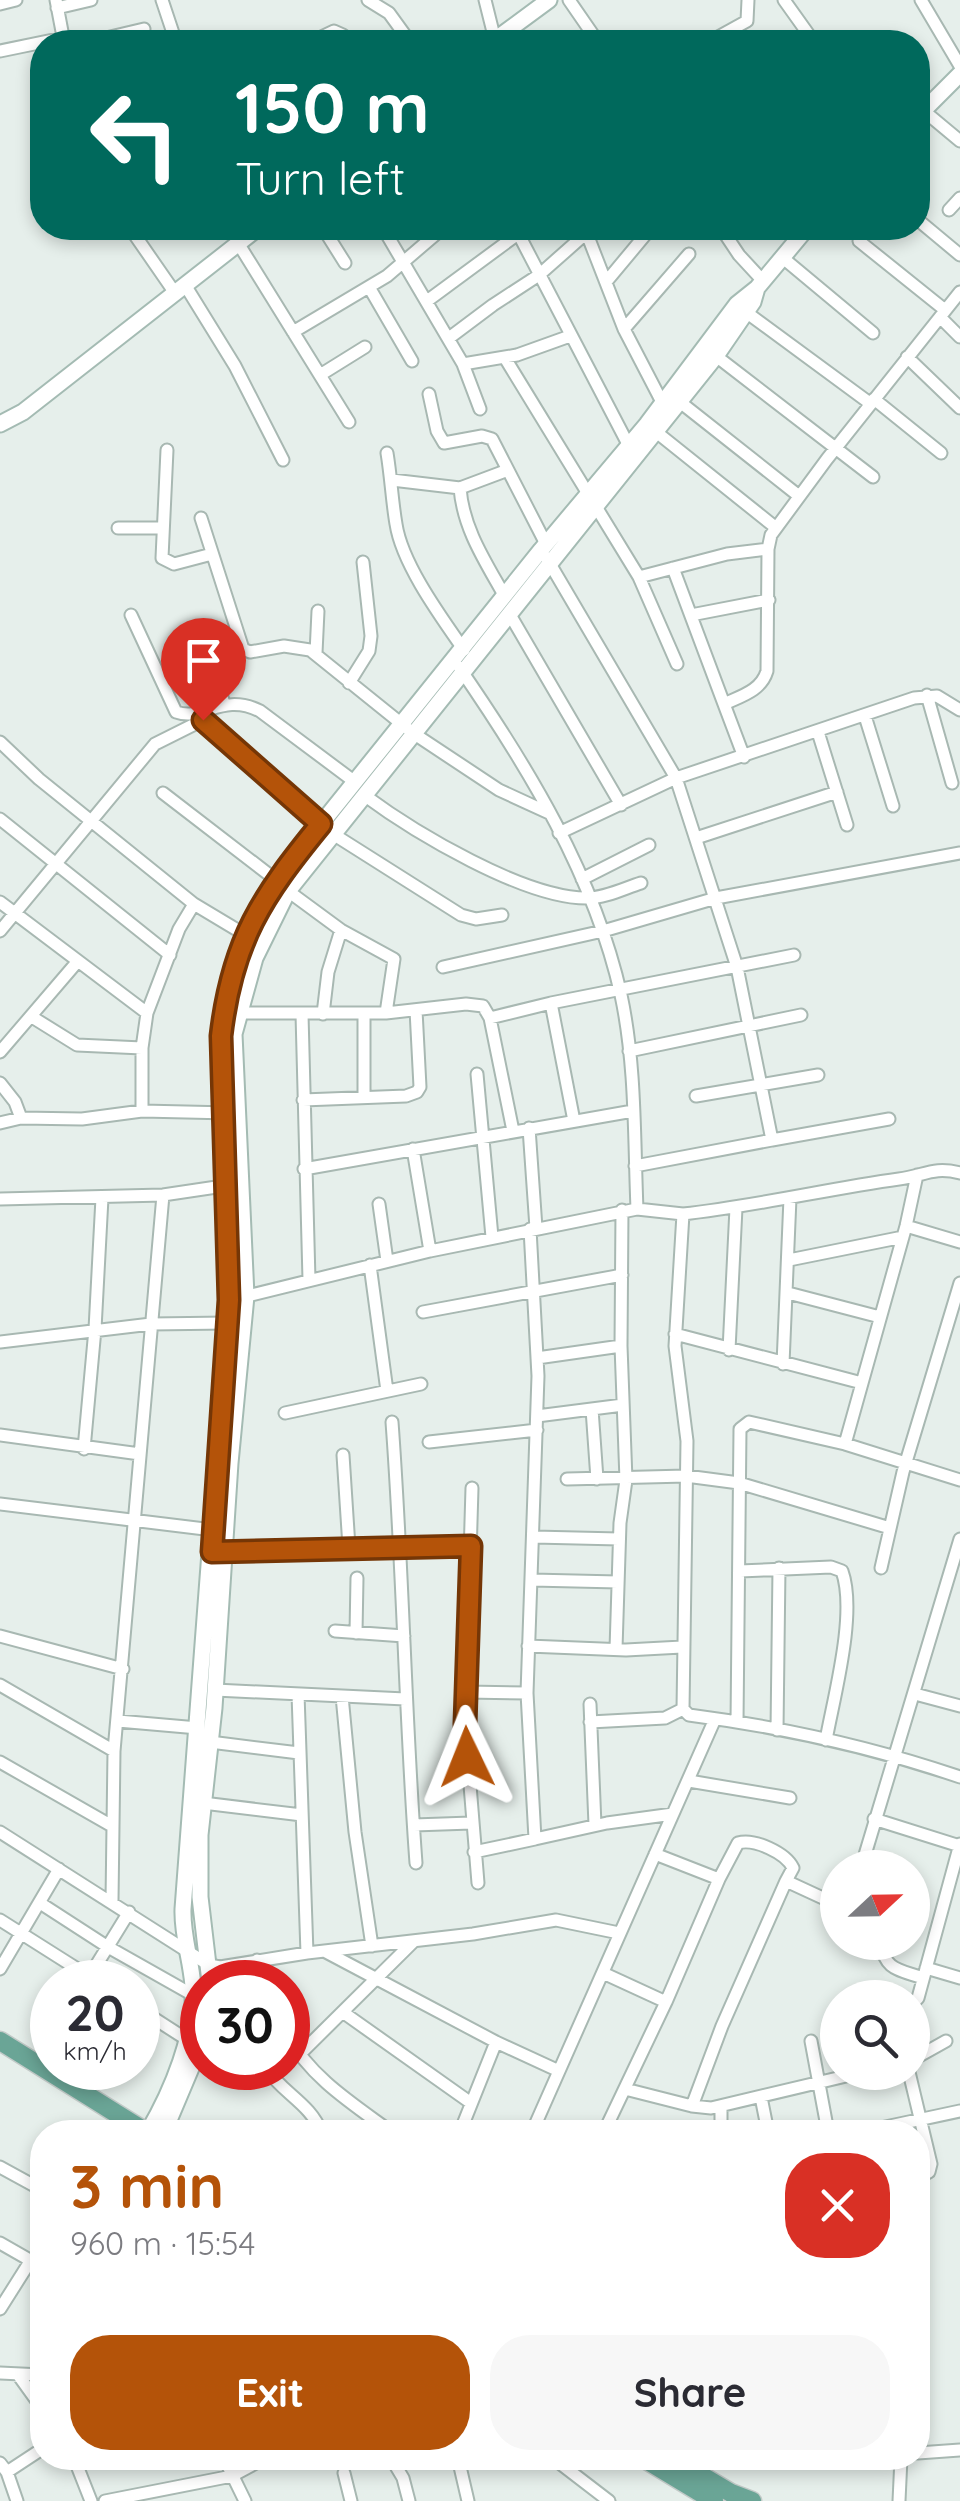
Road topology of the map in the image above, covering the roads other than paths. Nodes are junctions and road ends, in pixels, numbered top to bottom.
1 (16, 0) edge
2 (90, 0) edge
3 (162, 0) edge
4 (368, 0) edge
5 (484, 0) edge
6 (549, 0) edge
7 (569, 0) edge
8 (748, 0) edge
9 (784, 0) edge
10 (921, 0) edge
11 (0, 4) edge
12 (56, 4) edge
13 (144, 29) dead end
14 (62, 30) edge
15 (140, 30) edge
16 (172, 30) edge
17 (401, 30) edge
18 (491, 30) edge
19 (508, 30) edge
20 (590, 30) edge
21 (731, 30) edge
22 (805, 30) edge
23 (30, 46) edge
24 (0, 51) edge
25 (959, 76) edge
26 (930, 104) edge
27 (930, 119) edge
28 (960, 141) edge
29 (960, 198) edge
30 (949, 210) dead end
31 (930, 230) edge
32 (140, 240) edge
33 (242, 240) edge
34 (331, 240) edge
35 (390, 240) edge
36 (430, 240) edge
37 (509, 240) edge
38 (526, 240) edge
39 (580, 240) edge
40 (593, 240) edge
41 (640, 240) edge
42 (729, 240) edge
43 (794, 240) edge
44 (859, 241) dead end
45 (238, 243) junction
46 (689, 254) dead end
47 (960, 255) edge
48 (783, 258) junction
49 (345, 262) dead end
50 (404, 264) junction
51 (539, 275) junction
52 (606, 282) junction
53 (760, 285) junction
54 (369, 287) junction
55 (180, 289) junction
56 (959, 296) edge
57 (427, 301) junction
58 (746, 312) junction
59 (942, 314) junction
60 (624, 329) junction
61 (293, 332) junction
62 (873, 333) dead end
63 (570, 336) junction
64 (960, 337) edge
65 (449, 338) junction
66 (366, 347) dead end
67 (716, 356) junction
68 (908, 357) junction
69 (505, 358) junction
70 (412, 361) dead end
71 (463, 364) junction
72 (320, 376) junction
73 (429, 394) dead end
74 (872, 401) junction
75 (671, 403) junction
76 (960, 408) edge
77 (480, 409) dead end
78 (349, 422) dead end
79 (0, 424) edge
80 (652, 428) junction
81 (629, 446) junction
82 (836, 447) junction
83 (167, 450) dead end
84 (388, 453) dead end
85 (941, 453) dead end
86 (283, 460) dead end
87 (508, 470) junction
88 (873, 477) dead end
89 (392, 480) junction
90 (460, 488) junction
91 (798, 496) junction
92 (591, 500) junction
93 (202, 518) dead end
94 (775, 527) junction
95 (118, 528) dead end
96 (162, 528) junction
97 (768, 548) junction
98 (545, 552) junction
99 (212, 554) junction
100 (363, 562) dead end
101 (673, 568) junction
102 (639, 577) junction
103 (504, 596) junction
104 (768, 600) junction
105 (318, 611) dead end
106 (509, 613) junction
107 (691, 615) junction
108 (132, 616) dead end
109 (203, 629) dead end
110 (316, 653) junction
111 (462, 659) junction
112 (677, 664) dead end
113 (349, 683) junction
114 (927, 695) junction
115 (224, 704) junction
116 (724, 704) junction
117 (960, 710) edge
118 (200, 716) junction
119 (865, 716) junction
120 (407, 728) junction
121 (818, 732) junction
122 (0, 742) edge
123 (744, 757) junction
124 (676, 778) junction
125 (952, 782) dead end
126 (359, 789) junction
127 (837, 792) junction
128 (164, 793) dead end
129 (621, 805) junction
130 (893, 806) dead end
131 (549, 813) junction
132 (0, 818) edge
133 (91, 820) junction
134 (847, 825) dead end
135 (327, 829) junction
136 (559, 833) junction
137 (696, 838) junction
138 (649, 844) dead end
139 (960, 854) edge
140 (54, 864) junction
141 (582, 879) junction
142 (640, 883) dead end
143 (282, 885) junction
144 (590, 898) junction
145 (716, 898) junction
146 (0, 902) edge
147 (194, 904) junction
148 (14, 913) junction
149 (502, 915) dead end
150 (341, 930) junction
151 (0, 931) edge
152 (603, 931) junction
153 (244, 934) junction
154 (170, 955) junction
155 (794, 955) dead end
156 (78, 961) junction
157 (443, 967) dead end
158 (737, 967) junction
159 (620, 991) junction
160 (551, 1003) junction
161 (416, 1010) junction
162 (147, 1013) junction
163 (230, 1013) junction
164 (386, 1013) junction
165 (302, 1014) junction
166 (322, 1014) junction
167 (364, 1014) junction
168 (801, 1014) dead end
169 (32, 1017) junction
170 (490, 1018) junction
171 (749, 1026) junction
172 (142, 1048) junction
173 (629, 1050) junction
174 (0, 1052) edge
175 (477, 1074) dead end
176 (818, 1075) dead end
177 (0, 1083) edge
178 (761, 1085) junction
179 (696, 1096) dead end
180 (364, 1097) junction
181 (303, 1100) junction
182 (142, 1111) junction
183 (634, 1111) junction
184 (230, 1113) junction
185 (21, 1118) junction
186 (889, 1118) dead end
187 (574, 1121) junction
188 (0, 1123) edge
189 (529, 1128) junction
190 (513, 1131) junction
191 (483, 1136) junction
192 (772, 1140) junction
193 (413, 1149) junction
194 (960, 1158) edge
195 (635, 1166) junction
196 (304, 1169) junction
197 (958, 1172) edge
198 (916, 1174) junction
199 (233, 1185) junction
200 (163, 1195) junction
201 (102, 1198) junction
202 (790, 1198) junction
203 (0, 1199) edge
204 (379, 1204) dead end
205 (736, 1208) junction
206 (637, 1209) junction
207 (622, 1210) junction
208 (683, 1214) junction
209 (533, 1229) junction
210 (905, 1231) junction
211 (492, 1238) junction
212 (960, 1242) edge
213 (430, 1250) junction
214 (789, 1260) junction
215 (387, 1261) junction
216 (370, 1265) junction
217 (622, 1275) junction
218 (309, 1280) junction
219 (960, 1282) edge
220 (534, 1292) junction
221 (788, 1293) junction
222 (246, 1296) junction
223 (229, 1300) junction
224 (423, 1312) dead end
225 (880, 1317) junction
226 (227, 1323) junction
227 (152, 1324) junction
228 (95, 1329) junction
229 (0, 1330) edge
230 (675, 1334) junction
231 (0, 1342) edge
232 (621, 1346) junction
233 (729, 1350) junction
234 (537, 1358) junction
235 (783, 1364) junction
236 (862, 1383) junction
237 (421, 1384) dead end
238 (388, 1392) junction
239 (624, 1405) junction
240 (592, 1409) junction
241 (285, 1412) dead end
242 (392, 1422) dead end
243 (537, 1423) junction
244 (0, 1435) edge
245 (430, 1442) dead end
246 (845, 1444) junction
247 (84, 1448) junction
248 (140, 1454) junction
249 (343, 1454) dead end
250 (906, 1464) junction
251 (686, 1476) junction
252 (567, 1479) dead end
253 (598, 1480) junction
254 (626, 1480) junction
255 (960, 1480) edge
256 (739, 1483) junction
257 (472, 1488) dead end
258 (0, 1504) edge
259 (136, 1522) junction
260 (890, 1528) junction
261 (213, 1530) junction
262 (534, 1537) junction
263 (619, 1539) junction
264 (401, 1545) junction
265 (959, 1545) edge
266 (471, 1546) junction
267 (349, 1547) junction
268 (219, 1552) junction
269 (780, 1568) junction
270 (881, 1568) dead end
271 (740, 1570) junction
272 (357, 1578) dead end
273 (532, 1580) junction
274 (618, 1582) junction
275 (336, 1631) dead end
276 (356, 1633) junction
277 (0, 1636) edge
278 (404, 1636) junction
279 (528, 1646) junction
280 (682, 1646) junction
281 (616, 1649) junction
282 (123, 1669) junction
283 (0, 1685) edge
284 (215, 1690) junction
285 (466, 1692) junction
286 (527, 1693) junction
287 (298, 1694) junction
288 (915, 1694) junction
289 (342, 1696) junction
290 (404, 1699) junction
291 (590, 1704) dead end
292 (960, 1706) edge
293 (682, 1709) junction
294 (716, 1719) junction
295 (118, 1721) junction
296 (590, 1722) junction
297 (737, 1722) junction
298 (198, 1728) junction
299 (777, 1730) junction
300 (826, 1740) junction
301 (210, 1742) junction
302 (114, 1750) junction
303 (300, 1753) junction
304 (894, 1754) junction
305 (0, 1762) edge
306 (960, 1777) edge
307 (689, 1780) junction
308 (790, 1798) dead end
309 (204, 1802) junction
310 (302, 1814) junction
311 (674, 1814) junction
312 (874, 1819) junction
313 (472, 1823) junction
314 (414, 1825) junction
315 (112, 1826) junction
316 (595, 1826) junction
317 (0, 1832) edge
318 (535, 1839) junction
319 (960, 1845) edge
320 (866, 1850) edge
321 (474, 1852) junction
322 (655, 1854) junction
323 (416, 1862) dead end
324 (60, 1869) junction
325 (719, 1879) junction
326 (786, 1881) junction
327 (478, 1883) dead end
328 (820, 1897) edge
329 (112, 1901) junction
330 (40, 1903) junction
331 (128, 1912) junction
332 (0, 1920) edge
333 (619, 1933) junction
334 (22, 1934) junction
335 (414, 1941) junction
336 (372, 1946) junction
337 (108, 1947) junction
338 (185, 1950) junction
339 (307, 1952) junction
340 (326, 1952) junction
341 (63, 1960) edge
342 (102, 1960) edge
343 (187, 1960) edge
344 (201, 1960) edge
345 (208, 1960) edge
346 (257, 1960) edge
347 (884, 1960) edge
348 (0, 1968) edge
349 (603, 1973) junction
350 (924, 1973) junction
351 (960, 1978) edge
352 (376, 1979) junction
353 (922, 1980) edge
354 (180, 1988) edge
355 (666, 2002) junction
356 (344, 2013) junction
357 (0, 2041) edge
358 (811, 2041) dead end
359 (946, 2041) dead end
360 (496, 2042) junction
361 (310, 2045) edge
362 (930, 2050) edge
363 (0, 2055) edge
364 (310, 2068) edge
365 (180, 2069) edge
366 (559, 2070) junction
367 (820, 2082) edge
368 (180, 2083) edge
369 (817, 2083) junction
370 (625, 2089) junction
371 (282, 2090) edge
372 (913, 2090) edge
373 (761, 2097) junction
374 (471, 2104) junction
375 (692, 2106) junction
376 (721, 2107) junction
377 (960, 2110) edge
378 (105, 2120) edge
379 (128, 2120) edge
380 (154, 2120) edge
381 (168, 2120) edge
382 (316, 2120) edge
383 (375, 2120) edge
384 (465, 2120) edge
385 (537, 2120) edge
386 (610, 2120) edge
387 (721, 2120) edge
388 (766, 2120) edge
389 (825, 2120) edge
390 (920, 2120) joint
391 (0, 2167) edge
392 (30, 2183) edge
393 (0, 2243) edge
394 (30, 2259) edge
395 (30, 2272) edge
396 (0, 2309) edge
397 (0, 2374) edge
398 (30, 2375) edge
399 (19, 2376) junction
400 (30, 2391) edge
401 (960, 2450) edge
402 (930, 2452) edge
403 (30, 2455) edge
404 (3, 2468) edge
405 (79, 2470) edge
406 (229, 2470) edge
407 (243, 2470) edge
408 (398, 2470) edge
409 (461, 2470) edge
410 (569, 2470) edge
411 (666, 2470) edge
412 (686, 2470) edge
413 (901, 2470) edge
414 (344, 2473) dead end
415 (232, 2476) junction
416 (716, 2496) edge
417 (17, 2501) edge
418 (92, 2501) edge
419 (106, 2501) edge
420 (246, 2501) edge
421 (350, 2501) edge
422 (410, 2501) edge
423 (468, 2501) edge
424 (609, 2501) edge
425 (752, 2501) edge
426 (899, 2501) edge

1 - 11 street
2 - 12 street
3 - 16 street
4 - 17 street
5 - 18 street
6 - 19 street
7 - 20 street
8 - 21 street
9 - 22 street
10 - 25 street
12 - 14 street
13 - 15 street
23 - 24 street
25 - 26 street
27 - 28 street
29 - 30 street
31 - 47 street
32 - 55 street
33 - 45 street
34 - 49 street
35 - 50 street
36 - 50 street
37 - 57 street
38 - 51 street
39 - 51 street
40 - 52 street
41 - 52 street
42 - 53 street
43 - 48 street
44 - 59 street
45 - 55 street
45 - 61 street
46 - 60 street
48 - 53 street
48 - 62 street
50 - 54 street
50 - 57 street
51 - 63 street
51 - 65 street
52 - 60 street
53 - 58 street
53 - 75 street
54 - 61 street
54 - 70 street
55 - 79 street
55 - 86 street
56 - 59 street
57 - 65 street
58 - 67 street
58 - 74 street
59 - 64 street
59 - 68 street
60 - 75 street
61 - 72 street
63 - 69 street
63 - 81 street
65 - 71 street
66 - 72 street
67 - 75 street
67 - 82 street
68 - 74 street
68 - 76 street
69 - 71 street
69 - 92 street
71 - 77 street
72 - 78 street
73 - 87 street
74 - 82 street
74 - 85 street
75 - 80 street
75 - 91 street
80 - 81 street
80 - 92 street
80 - 94 street
81 - 92 street
82 - 88 street
82 - 91 street
83 - 96 street
84 - 89 street
87 - 90 street
87 - 98 street
89 - 90 street
89 - 111 street
90 - 103 street
91 - 94 street
92 - 98 street
92 - 102 street
93 - 99 street
94 - 97 street
95 - 96 street
96 - 99 street
97 - 101 street
97 - 104 street
98 - 103 street
98 - 106 street
98 - 124 street
99 - 110 street
100 - 113 street
101 - 102 street
101 - 107 street
102 - 112 street
103 - 111 street
104 - 107 street
104 - 116 street
105 - 110 street
106 - 111 street
106 - 129 street
107 - 116 street
108 - 118 street
109 - 115 street
110 - 113 street
111 - 120 street
111 - 131 street
113 - 120 street
114 - 117 street
114 - 119 street
114 - 125 street
115 - 118 street
115 - 126 street
116 - 123 street
118 - 133 street
118 - 135 street
119 - 121 street
119 - 130 street
120 - 126 street
120 - 131 street
121 - 123 street
121 - 127 street
122 - 133 street
123 - 124 street
124 - 129 street
124 - 137 street
126 - 135 street
126 - 144 street
127 - 134 street
127 - 137 street
128 - 143 street
129 - 136 street
131 - 136 street
132 - 140 street
133 - 140 street
133 - 147 street
135 - 143 street
135 - 149 street
136 - 141 street
137 - 145 street
138 - 141 street
139 - 145 street
140 - 148 street
140 - 154 street
141 - 144 street
142 - 144 street
143 - 150 street
143 - 153 street
143 - 163 street
144 - 152 street
145 - 152 street
145 - 158 street
146 - 148 street
147 - 153 street
147 - 154 street
148 - 151 street
148 - 156 street
150 - 164 street
150 - 166 street
152 - 157 street
152 - 159 street
153 - 163 street
154 - 162 street
155 - 158 street
156 - 162 street
156 - 169 street
158 - 159 street
158 - 171 street
159 - 160 street
159 - 173 street
160 - 170 street
160 - 187 street
161 - 164 street
161 - 170 street
161 - 180 street
162 - 172 street
163 - 165 street
163 - 184 street
164 - 167 street
165 - 166 street
165 - 181 street
166 - 167 street
167 - 180 street
168 - 171 street
169 - 172 street
169 - 174 street
170 - 190 street
171 - 173 street
171 - 178 street
172 - 182 street
173 - 183 street
175 - 191 street
176 - 178 street
177 - 185 street
178 - 179 street
178 - 192 street
180 - 181 street
181 - 196 street
182 - 184 street
182 - 185 street
183 - 187 street
183 - 195 street
184 - 199 street
185 - 188 street
186 - 192 street
187 - 189 street
189 - 190 street
189 - 209 street
190 - 191 street
191 - 193 street
191 - 211 street
192 - 195 street
193 - 196 street
193 - 213 street
194 - 197 street
195 - 206 street
196 - 218 street
197 - 198 street
198 - 202 street
198 - 210 street
199 - 200 street
199 - 222 street
199 - 223 street
200 - 201 street
200 - 227 street
201 - 203 street
201 - 228 street
202 - 205 street
202 - 214 street
204 - 215 street
205 - 208 street
205 - 233 street
206 - 207 street
206 - 208 street
207 - 209 street
207 - 217 street
208 - 230 street
209 - 211 street
209 - 220 street
210 - 212 street
210 - 214 street
210 - 225 street
211 - 213 street
213 - 215 street
214 - 221 street
215 - 216 street
216 - 218 street
216 - 238 street
217 - 220 street
217 - 232 street
218 - 222 street
219 - 250 street
220 - 224 street
220 - 234 street
221 - 225 street
221 - 235 street
222 - 223 street
222 - 268 street
223 - 226 street
225 - 236 street
226 - 227 street
226 - 261 street
227 - 228 street
227 - 248 street
228 - 231 street
228 - 247 street
229 - 231 street
230 - 233 street
230 - 251 street
232 - 234 street
232 - 239 street
233 - 235 street
234 - 243 street
235 - 236 street
236 - 246 street
237 - 238 street
238 - 241 street
239 - 240 street
239 - 254 street
240 - 243 street
240 - 253 street
242 - 264 street
243 - 245 street
243 - 262 street
244 - 247 street
246 - 250 street
246 - 256 street
247 - 248 street
248 - 259 street
249 - 267 street
250 - 255 street
250 - 260 street
251 - 254 street
251 - 256 street
251 - 280 street
252 - 253 street
253 - 254 street
254 - 263 street
256 - 260 street
256 - 271 street
257 - 266 street
258 - 259 street
259 - 261 street
259 - 282 street
260 - 270 street
261 - 268 street
262 - 263 street
262 - 273 street
263 - 274 street
264 - 266 street
264 - 267 street
264 - 278 street
265 - 288 street
266 - 285 street
267 - 268 street
268 - 284 street
268 - 298 street
269 - 271 street
269 - 299 street
269 - 300 street
271 - 297 street
272 - 276 street
273 - 274 street
273 - 279 street
274 - 281 street
275 - 276 street
276 - 278 street
277 - 282 street
278 - 290 street
279 - 281 street
279 - 286 street
280 - 281 street
280 - 293 street
282 - 295 street
283 - 302 street
284 - 287 street
284 - 301 street
285 - 286 street
285 - 313 street
286 - 318 street
287 - 289 street
287 - 303 street
288 - 292 street
288 - 304 street
289 - 290 street
289 - 336 street
290 - 314 street
291 - 296 street
293 - 294 street
293 - 296 street
294 - 297 street
294 - 307 street
295 - 298 street
295 - 302 street
296 - 316 street
297 - 299 street
298 - 338 street
299 - 300 street
300 - 304 street
301 - 303 street
301 - 309 street
302 - 315 street
303 - 310 street
304 - 306 street
304 - 312 street
305 - 315 street
307 - 308 street
307 - 311 street
309 - 310 street
309 - 345 street
310 - 339 street
311 - 316 street
311 - 322 street
312 - 319 street
312 - 320 street
313 - 314 street
313 - 321 street
314 - 323 street
315 - 329 street
316 - 318 street
317 - 324 street
318 - 321 street
319 - 350 street
321 - 327 street
322 - 325 street
322 - 333 street
324 - 329 street
324 - 330 street
325 - 326 street
325 - 355 street
326 - 328 street
326 - 375 street
329 - 331 street
330 - 334 street
330 - 337 street
331 - 337 street
331 - 338 street
332 - 334 street
333 - 335 street
333 - 349 street
334 - 341 street
334 - 348 street
335 - 336 street
335 - 352 street
336 - 340 street
337 - 342 street
337 - 354 street
338 - 343 street
338 - 344 street
339 - 340 street
339 - 346 street
340 - 352 street
347 - 350 street
349 - 355 street
349 - 366 street
350 - 351 street
350 - 353 street
352 - 356 street
352 - 360 street
355 - 370 street
356 - 361 street
356 - 374 street
357 - 379 main road
358 - 369 street
359 - 362 street
360 - 366 street
360 - 374 street
363 - 378 main road
364 - 383 street
365 - 380 street
366 - 385 street
367 - 369 street
368 - 381 street
369 - 373 street
369 - 389 street
370 - 375 street
370 - 386 street
371 - 382 street
372 - 390 street
373 - 376 street
373 - 388 street
374 - 384 street
375 - 376 street
376 - 387 street
377 - 390 street
391 - 392 street
393 - 394 street
395 - 396 street
397 - 399 street
398 - 399 street
399 - 400 street
401 - 402 street
403 - 404 street
404 - 417 street
405 - 418 street
406 - 415 street
407 - 415 street
408 - 422 street
409 - 423 street
410 - 424 street
411 - 416 main road
412 - 416 main road
413 - 426 street
414 - 421 street
415 - 419 street
415 - 420 street
416 - 425 main road

